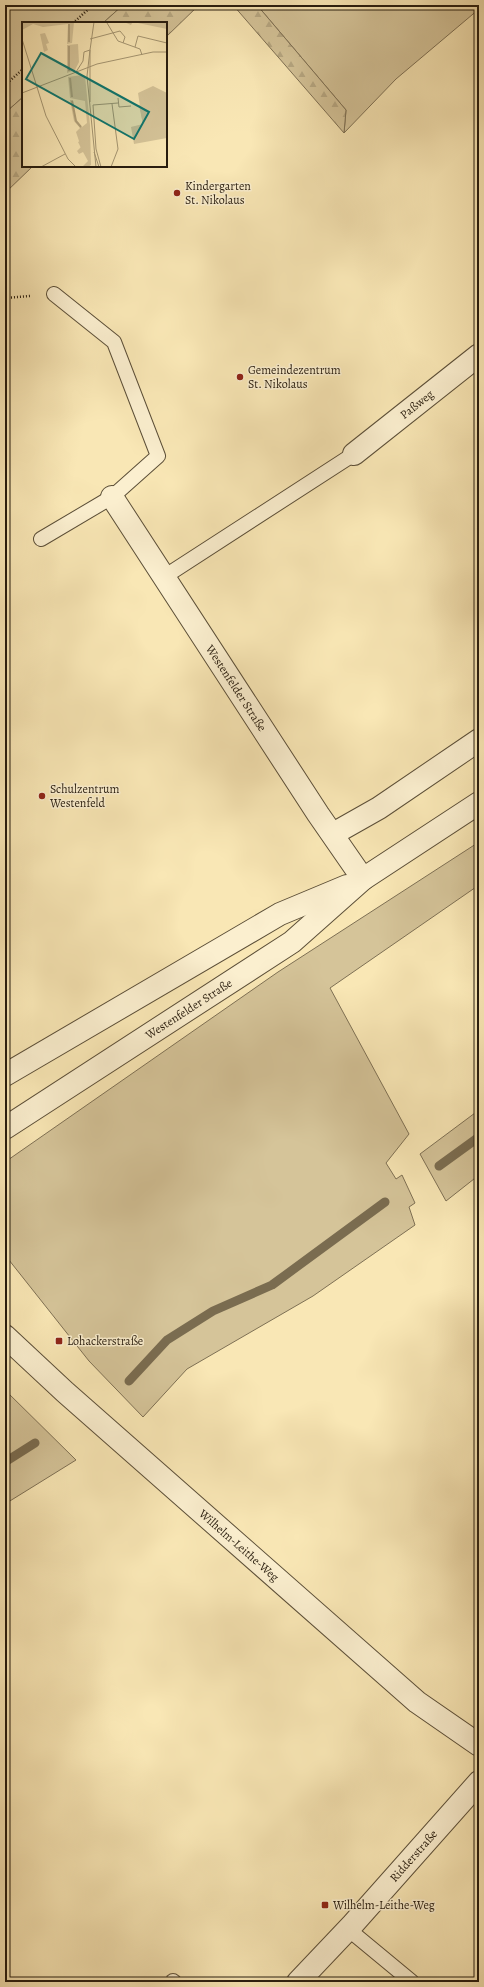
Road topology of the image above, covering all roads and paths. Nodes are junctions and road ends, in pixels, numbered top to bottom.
1 (93, 5) edge
2 (74, 22) edge
3 (22, 70) edge
4 (5, 85) edge
5 (54, 294) dead end
6 (479, 355) edge
7 (354, 454) joint
8 (112, 497) junction
9 (41, 539) dead end
10 (164, 577) junction
11 (479, 740) edge
12 (479, 804) edge
13 (333, 834) junction
14 (363, 879) junction
15 (5, 1075) edge
16 (5, 1128) edge
17 (5, 1336) edge
18 (479, 1745) edge
19 (479, 1782) edge
20 (348, 1929) junction
21 (298, 1982) edge
22 (412, 1982) edge

1 - 2 path
3 - 4 path
5 - 8 lane
6 - 7 street, Paßweg
7 - 10 lane
8 - 9 lane
8 - 10 street, Westenfelder Straße
10 - 13 street, Westenfelder Straße
11 - 13 street
12 - 14 street, Westenfelder Straße
13 - 14 street, Westenfelder Straße
14 - 15 street, Westenfelder Straße
14 - 16 street, Westenfelder Straße
17 - 18 street, Wilhelm-Leithe-Weg
19 - 20 street, Ridderstraße
20 - 21 street, Ridderstraße
20 - 22 lane

